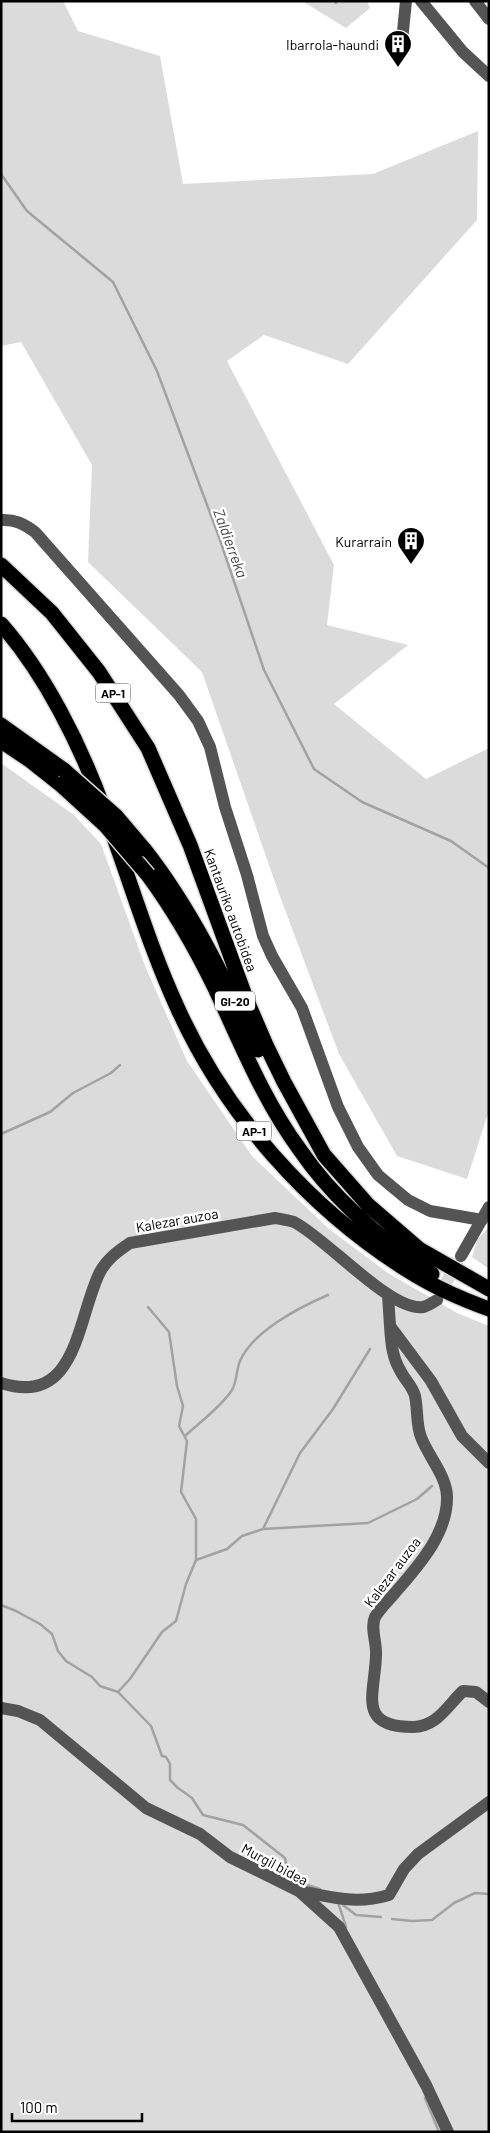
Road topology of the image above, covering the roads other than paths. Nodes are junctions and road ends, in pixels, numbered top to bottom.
1 (406, 1) edge
2 (421, 1) edge
3 (475, 1) edge
4 (489, 19) edge
5 (401, 51) dead end
6 (489, 76) edge
7 (1, 520) edge
8 (1, 565) edge
9 (1, 624) edge
10 (1, 725) edge
11 (1, 741) edge
12 (62, 777) junction
13 (324, 1154) junction
14 (489, 1207) edge
15 (482, 1220) junction
16 (460, 1256) tunnel mouth
17 (489, 1289) edge
18 (388, 1295) junction
19 (437, 1300) dead end
20 (487, 1309) edge
21 (390, 1326) junction
22 (1, 1383) edge
23 (489, 1463) edge
24 (489, 1702) edge
25 (1, 1708) edge
26 (489, 1802) edge
27 (299, 1891) junction
28 (448, 2132) edge

1 - 5 street
2 - 6 street
3 - 4 street
7 - 15 street
8 - 13 highway, Kantauriko autobidea / AP-1
9 - 20 highway, AP-1
10 - 12 highway, GI-20
11 - 12 highway, GI-20
12 - 13 highway, GI-20, bridge
12 - 20 highway, GI-20, bridge
13 - 17 highway, Kantauriko autobidea / AP-1
14 - 15 street
15 - 16 street
18 - 19 street, Kalezar auzoa
18 - 21 street, Kalezar auzoa
18 - 22 street, Kalezar auzoa
21 - 23 street
21 - 24 street, Kalezar auzoa
25 - 27 street, Murgil bidea
26 - 27 street
27 - 28 street, Murgil bidea

